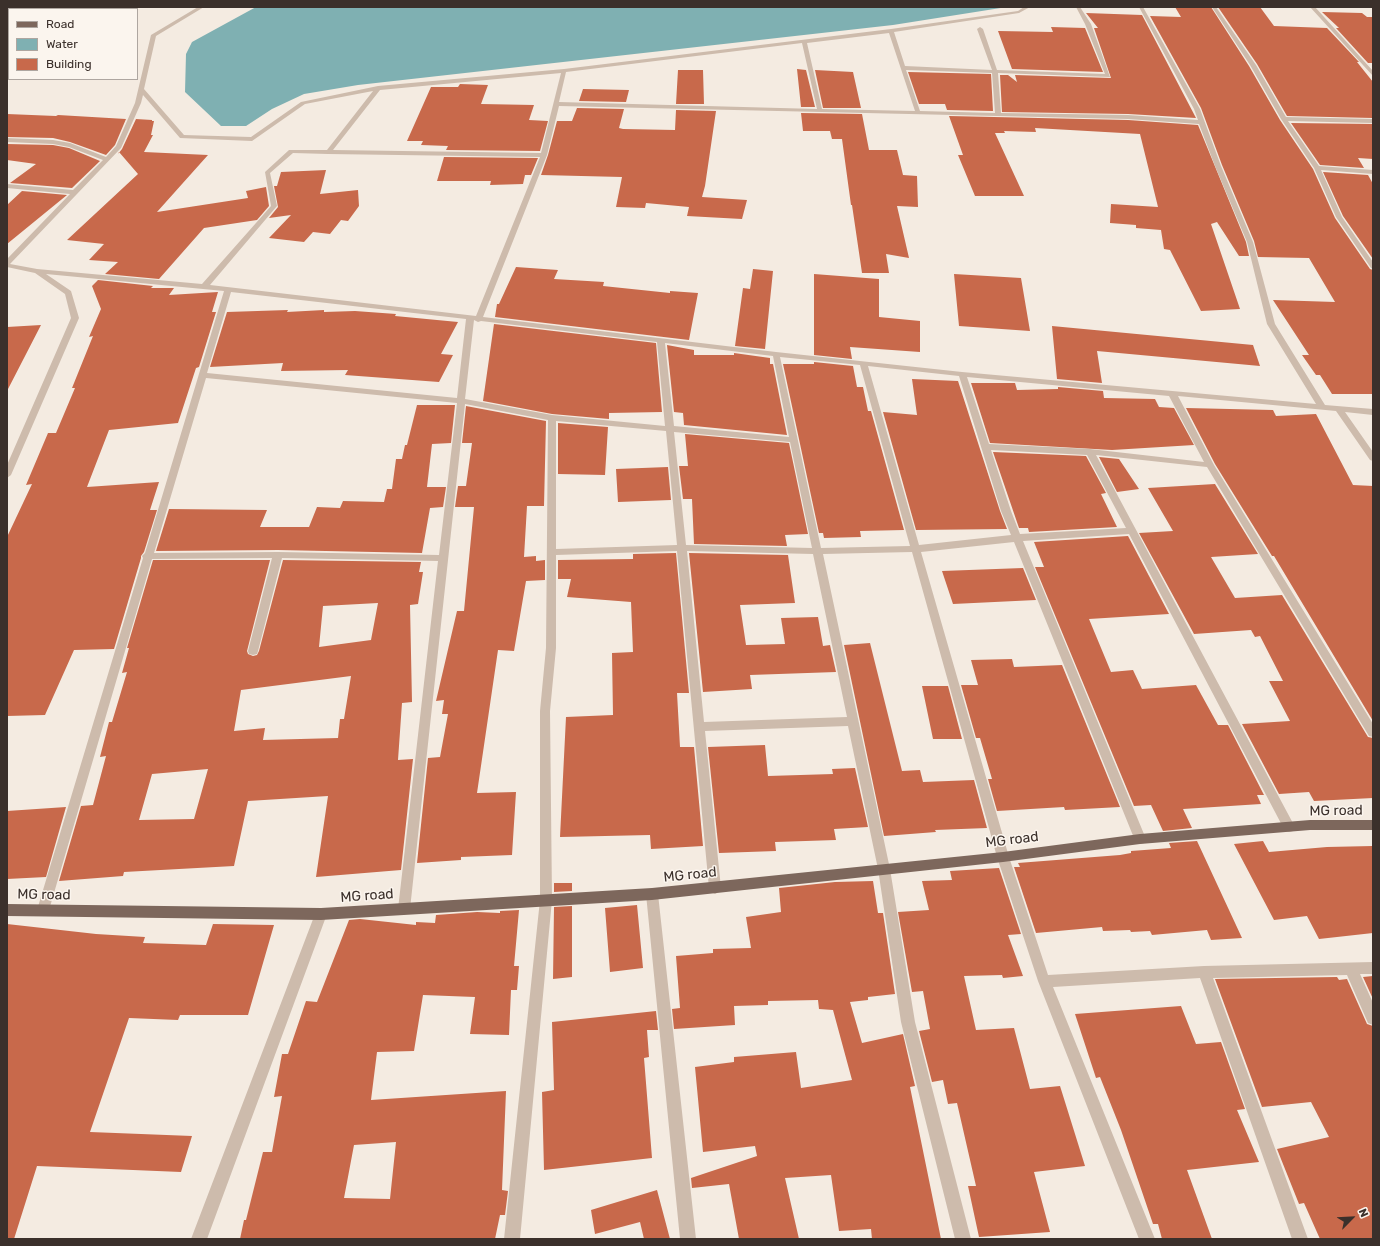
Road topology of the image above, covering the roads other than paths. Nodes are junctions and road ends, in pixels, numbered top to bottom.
1 (202, 7) edge
2 (1028, 7) edge
3 (1078, 7) edge
4 (1141, 7) edge
5 (1214, 7) edge
6 (1312, 7) edge
7 (980, 29) dead end
8 (891, 31) junction
9 (804, 42) junction
10 (903, 68) junction
11 (564, 71) junction
12 (995, 71) junction
13 (1373, 74) edge
14 (378, 88) junction
15 (141, 89) junction
16 (556, 104) junction
17 (820, 111) junction
18 (918, 113) junction
19 (998, 115) junction
20 (1284, 118) junction
21 (1373, 121) edge
22 (1202, 122) junction
23 (7, 140) edge
24 (328, 152) junction
25 (544, 155) junction
26 (107, 159) junction
27 (1317, 168) junction
28 (1373, 172) edge
29 (7, 186) edge
30 (73, 192) junction
31 (7, 264) edge
32 (1373, 267) edge
33 (37, 271) junction
34 (204, 287) junction
35 (228, 290) junction
36 (474, 319) junction
37 (661, 340) junction
38 (776, 354) junction
39 (863, 363) junction
40 (962, 374) junction
41 (202, 375) junction
42 (1172, 393) junction
43 (461, 401) junction
44 (1322, 407) junction
45 (1339, 409) junction
46 (1373, 412) edge
47 (552, 418) junction
48 (670, 428) junction
49 (794, 440) junction
50 (986, 447) junction
51 (1090, 452) junction
52 (11, 458) edge
53 (1373, 458) edge
54 (1210, 465) junction
55 (7, 475) edge
56 (1131, 531) junction
57 (1018, 538) junction
58 (682, 548) junction
59 (916, 549) junction
60 (817, 551) junction
61 (551, 552) junction
62 (278, 555) junction
63 (147, 556) junction
64 (443, 558) junction
65 (253, 651) dead end
66 (853, 721) junction
67 (699, 727) junction
68 (1373, 733) edge
69 (1373, 825) edge
70 (1289, 827) junction
71 (1140, 839) junction
72 (1002, 857) junction
73 (884, 869) junction
74 (715, 888) junction
75 (652, 894) junction
76 (546, 900) junction
77 (404, 909) junction
78 (7, 910) edge
79 (43, 910) junction
80 (321, 914) junction
81 (1350, 968) junction
82 (1373, 968) edge
83 (1204, 972) junction
84 (1044, 981) junction
85 (1373, 1018) edge
86 (199, 1239) edge
87 (512, 1239) edge
88 (688, 1239) edge
89 (963, 1239) edge
90 (1147, 1239) edge
91 (1300, 1239) edge

1 - 15 street
2 - 8 street
3 - 12 street
4 - 22 street
5 - 20 street
6 - 13 street
7 - 12 street
8 - 9 street
8 - 10 street
9 - 11 street
9 - 17 street
10 - 12 street
10 - 18 street
11 - 14 street
11 - 16 street
12 - 19 street
14 - 15 street
14 - 24 street
15 - 26 street
16 - 17 street
16 - 25 street
17 - 18 street
18 - 19 street
19 - 22 street
20 - 21 street
20 - 27 street
22 - 44 street
23 - 26 street
24 - 25 street
24 - 34 street
25 - 36 street
26 - 30 street
27 - 28 street
27 - 32 street
29 - 30 street
30 - 31 street
31 - 33 street
33 - 34 street
33 - 52 street
34 - 35 street
35 - 36 street
35 - 41 street
36 - 37 street
36 - 43 street
37 - 38 street
37 - 48 street
38 - 39 street
38 - 49 street
39 - 40 street
39 - 59 street
40 - 42 street
40 - 50 street
41 - 43 street
41 - 63 street
42 - 44 street
42 - 54 street
43 - 47 street
43 - 64 street
44 - 45 street
45 - 46 street
45 - 53 street
47 - 48 street
47 - 61 street
48 - 49 street
48 - 58 street
49 - 60 street
50 - 51 street
50 - 57 street
51 - 54 street
51 - 56 street
52 - 55 street
54 - 68 street
56 - 57 street
56 - 70 street
57 - 59 street
57 - 71 street
58 - 60 street
58 - 61 street
58 - 67 street
59 - 60 street
59 - 72 street
60 - 66 street
61 - 76 street
62 - 63 street
62 - 64 street
62 - 65 street
63 - 79 street
64 - 77 street
66 - 67 street
66 - 73 street
67 - 74 street
69 - 70 main road, MG road
70 - 71 main road, MG road
71 - 72 main road, MG road
72 - 73 main road, MG road
72 - 84 street
73 - 74 main road, MG road
73 - 89 street
74 - 75 main road, MG road
75 - 76 main road, MG road
75 - 88 street
76 - 77 main road, MG road
76 - 87 street
77 - 80 main road, MG road
78 - 79 main road, MG road
79 - 80 main road, MG road
80 - 86 street
81 - 82 street
81 - 83 street
81 - 85 street
83 - 84 street
83 - 91 street
84 - 90 street

